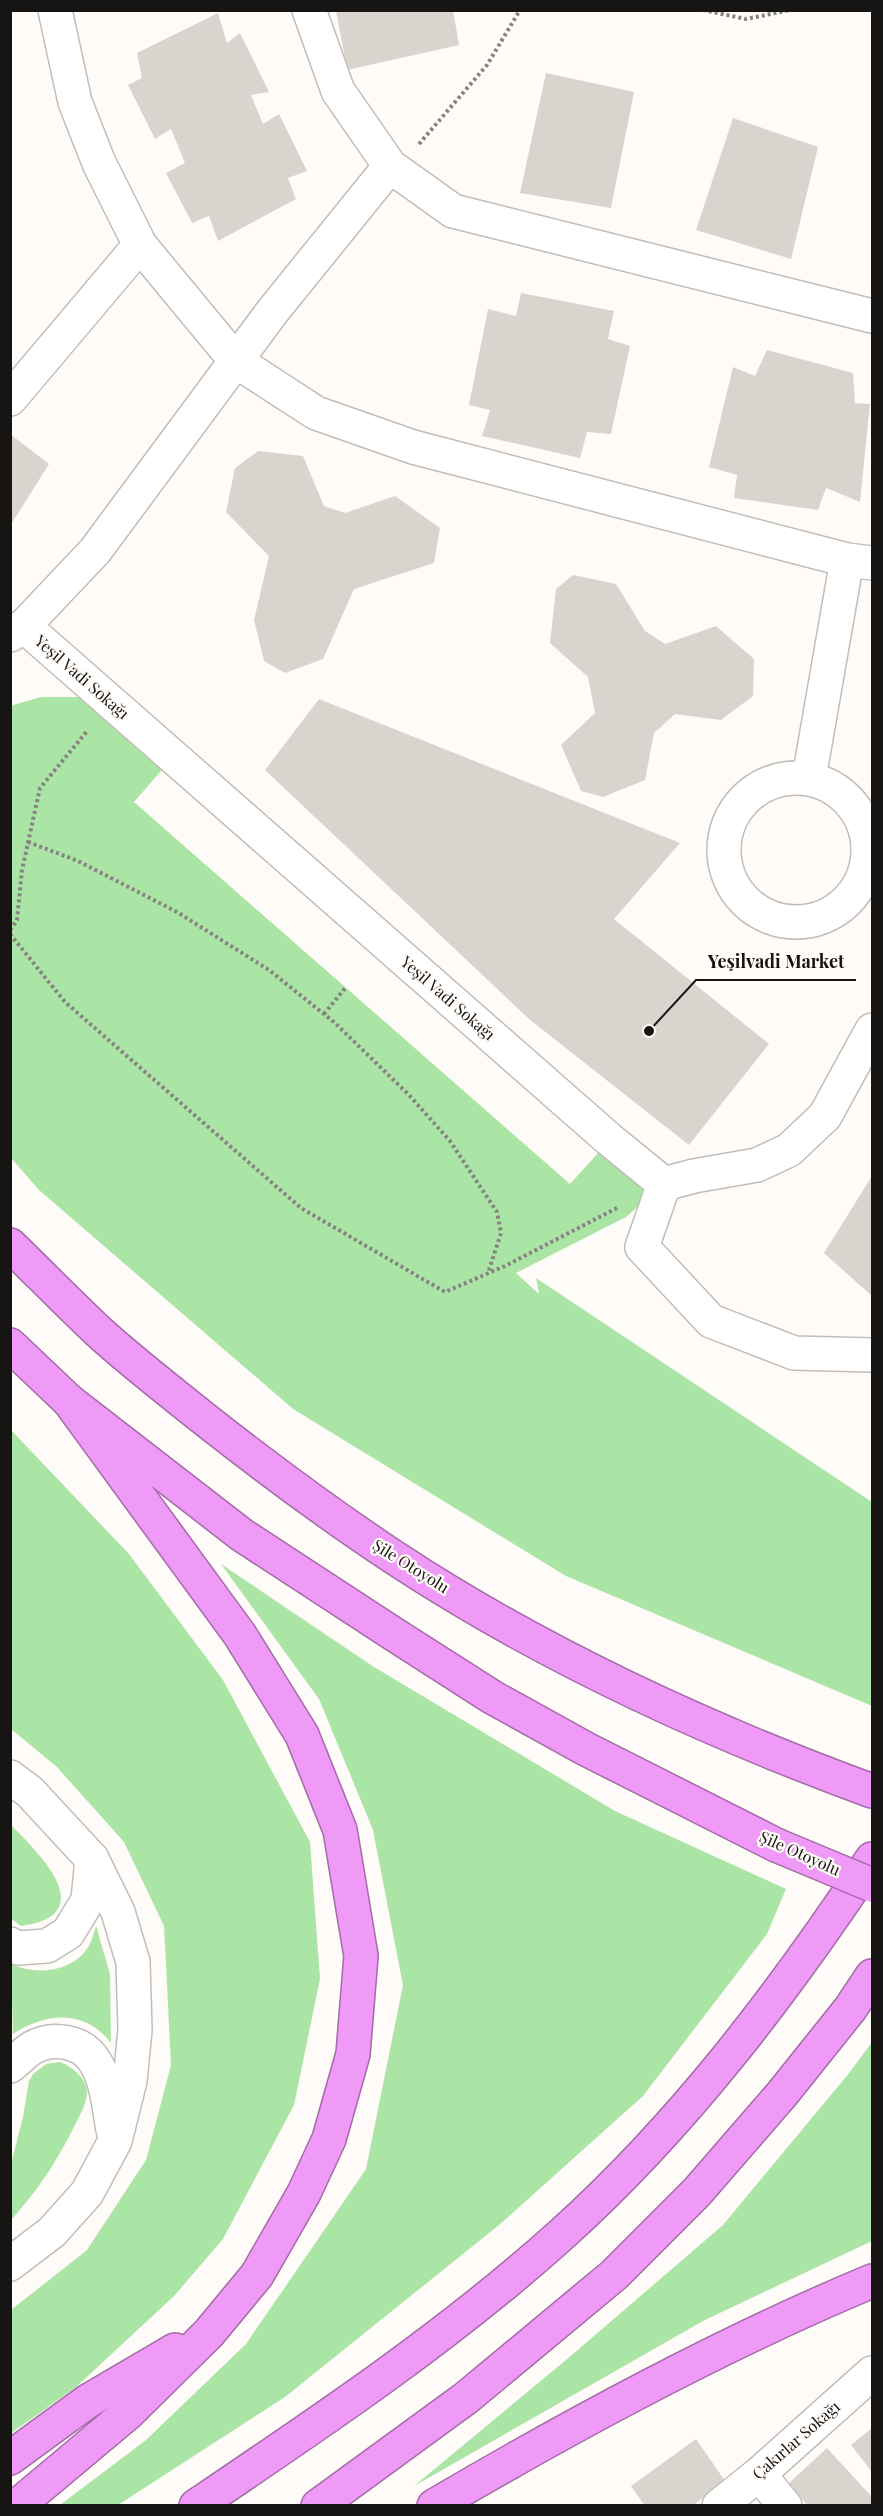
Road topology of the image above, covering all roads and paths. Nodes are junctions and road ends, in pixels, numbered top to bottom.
1 (55, 10) edge
2 (309, 10) edge
3 (520, 10) edge
4 (703, 10) edge
5 (790, 10) edge
6 (390, 166) junction
7 (140, 246) junction
8 (873, 316) edge
9 (236, 361) junction
10 (10, 399) edge
11 (860, 562) edge
12 (17, 631) edge
13 (117, 707) junction
14 (809, 778) junction
15 (28, 842) junction
16 (10, 932) edge
17 (346, 987) dead end
18 (324, 1014) junction
19 (873, 1030) edge
20 (664, 1184) junction
21 (10, 1245) edge
22 (488, 1273) junction
23 (10, 1345) edge
24 (873, 1355) edge
25 (69, 1401) junction
26 (10, 1777) edge
27 (873, 1791) edge
28 (92, 1859) junction
29 (873, 1859) edge
30 (873, 1885) edge
31 (10, 1944) edge
32 (873, 1976) edge
33 (10, 2066) edge
34 (115, 2141) junction
35 (10, 2264) edge
36 (873, 2281) edge
37 (209, 2332) junction
38 (873, 2373) edge
39 (10, 2458) edge
40 (759, 2474) junction
41 (17, 2505) edge
42 (196, 2505) edge
43 (318, 2505) edge
44 (434, 2505) edge
45 (718, 2505) edge
46 (785, 2505) edge

1 - 7 street
2 - 6 street
3 - 6 path
4 - 5 path
6 - 8 street
6 - 9 street, Yeşil Vadi Sokağı
7 - 9 street
7 - 10 street
9 - 11 street
9 - 12 street, Yeşil Vadi Sokağı
11 - 14 street
12 - 13 street, Yeşil Vadi Sokağı
13 - 15 path
13 - 20 street, Yeşil Vadi Sokağı
14 - 14 street
15 - 16 path
15 - 18 path
16 - 22 path
17 - 18 path
18 - 22 path
19 - 20 street
20 - 22 path
20 - 24 street
21 - 27 highway, Şile Otoyolu
23 - 25 highway, Şile Otoyolu
25 - 30 highway, Şile Otoyolu, bridge
25 - 37 highway
26 - 28 street
28 - 31 street
28 - 34 street
29 - 42 highway
32 - 43 highway
33 - 34 street
34 - 35 street
36 - 44 highway
37 - 39 highway
37 - 41 highway
38 - 40 street, Çakırlar Sokağı
40 - 45 street, Çakırlar Sokağı
40 - 46 street

